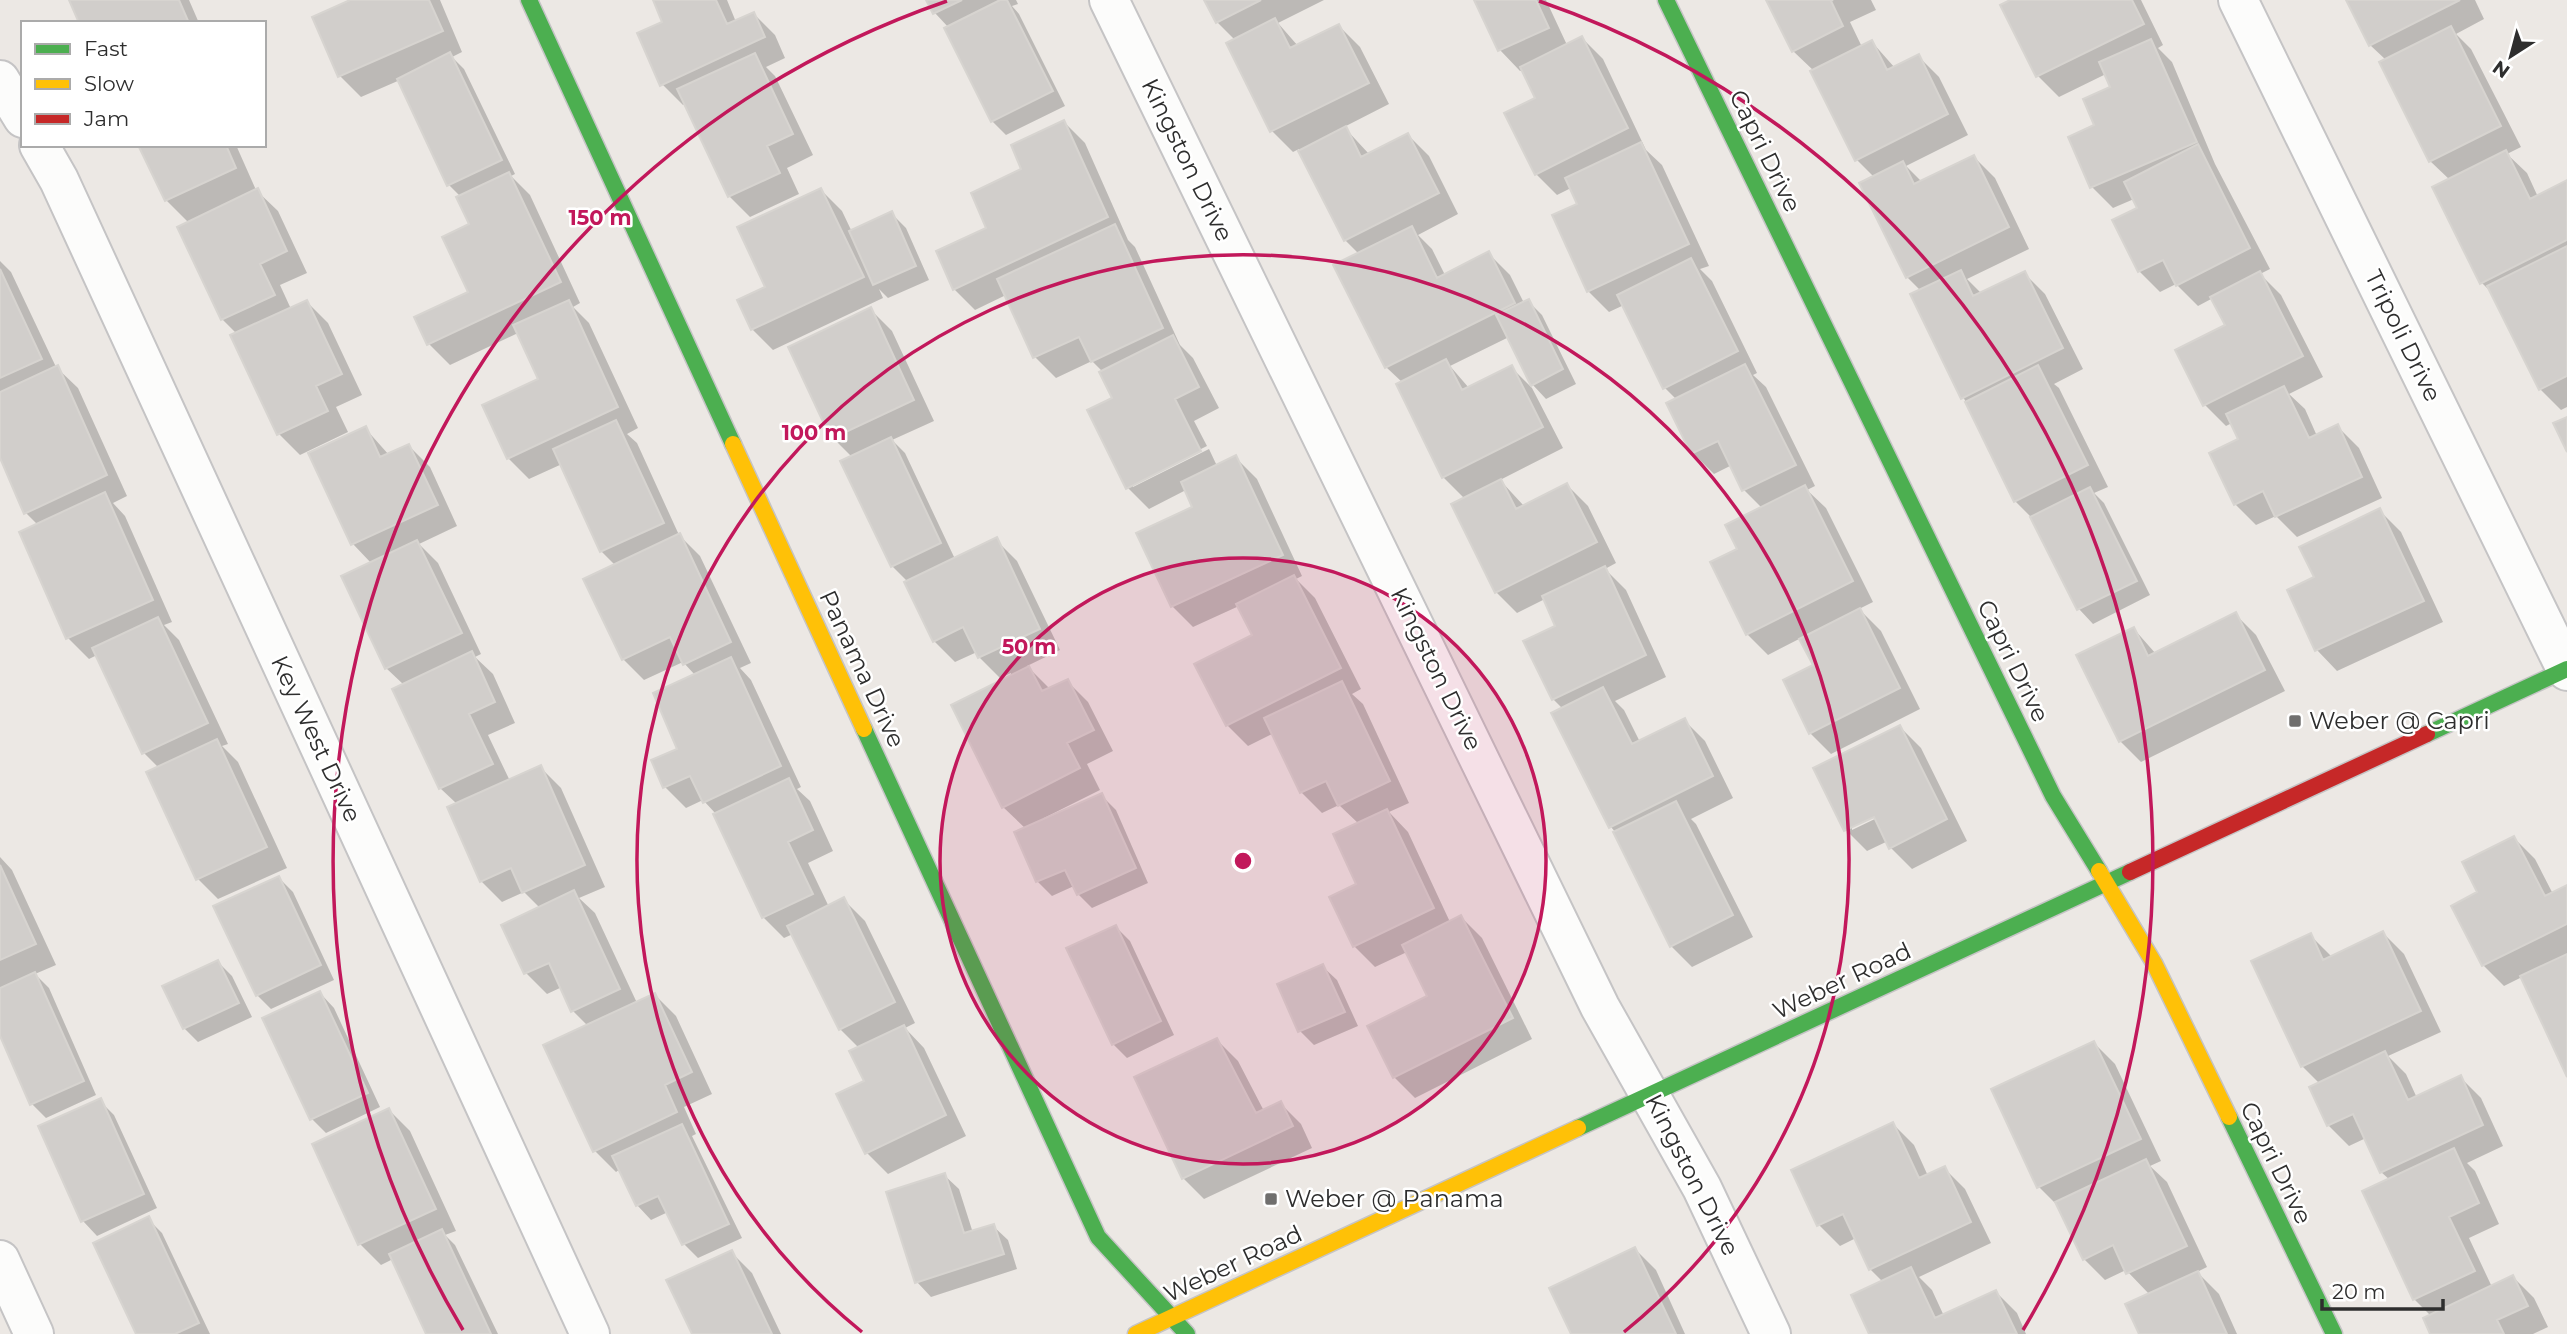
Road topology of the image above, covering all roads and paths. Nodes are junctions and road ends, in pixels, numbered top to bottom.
1 (529, 0) edge
2 (1109, 0) edge
3 (1666, 0) edge
4 (2238, 0) edge
5 (0, 80) edge
6 (21, 115) edge
7 (40, 147) edge
8 (2567, 670) edge
9 (2107, 882) junction
10 (1651, 1095) junction
11 (0, 1260) edge
12 (1172, 1318) junction
13 (34, 1334) edge
14 (590, 1334) edge
15 (1136, 1334) edge
16 (1187, 1334) edge
17 (1772, 1334) edge
18 (2334, 1334) edge

1 - 12 street, Panama Drive
2 - 10 street, Kingston Drive
3 - 9 street, Capri Drive
4 - 8 street, Tripoli Drive
5 - 6 street
7 - 14 street, Key West Drive
8 - 9 street, Weber Road
9 - 10 street, Weber Road
9 - 18 street, Capri Drive
10 - 12 street, Weber Road
10 - 17 street, Kingston Drive
11 - 13 street
12 - 15 street, Weber Road
12 - 16 street, Panama Drive

